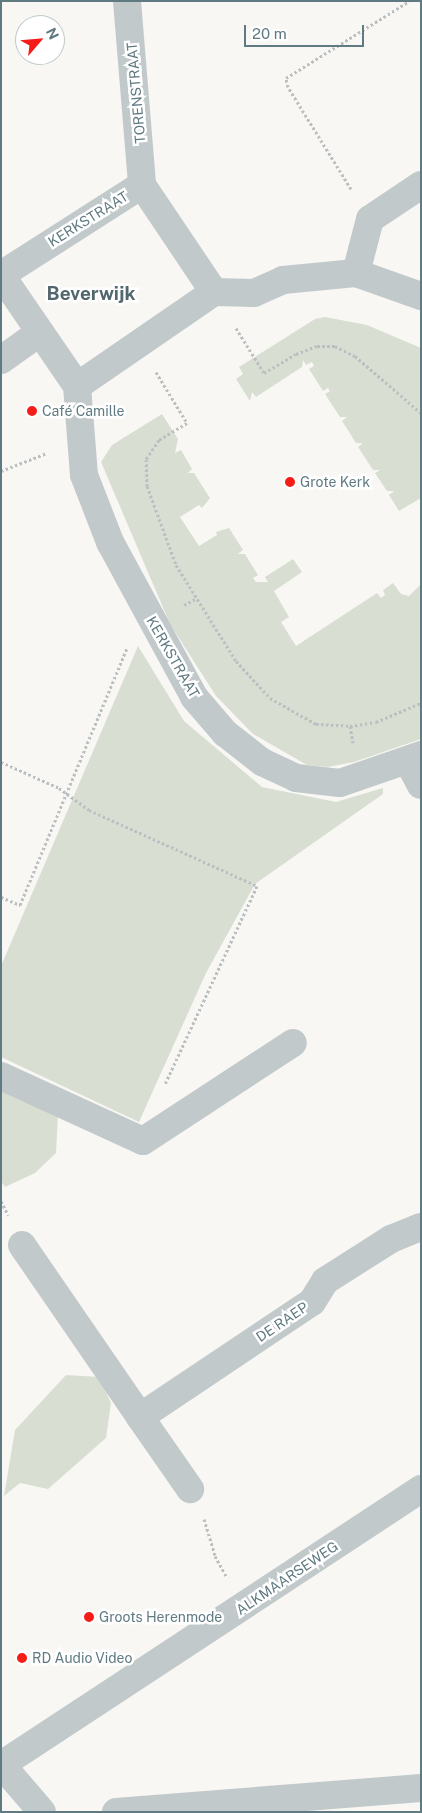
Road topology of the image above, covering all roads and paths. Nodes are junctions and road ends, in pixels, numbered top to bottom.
1 (127, 1) edge
2 (409, 1) edge
3 (142, 185) junction
4 (421, 185) edge
5 (370, 219) junction
6 (356, 273) junction
7 (214, 292) junction
8 (421, 296) edge
9 (39, 333) junction
10 (138, 344) junction
11 (1, 360) edge
12 (77, 386) junction
13 (421, 413) edge
14 (81, 440) junction
15 (1, 472) edge
16 (153, 622) junction
17 (421, 703) edge
18 (414, 758) edge
19 (1, 762) edge
20 (421, 785) edge
21 (65, 792) junction
22 (1, 897) edge
23 (293, 1043) dead end
24 (1, 1076) edge
25 (162, 1091) dead end
26 (421, 1227) edge
27 (22, 1245) dead end
28 (140, 1417) junction
29 (190, 1489) joint
30 (421, 1489) edge
31 (243, 1606) junction
32 (1, 1764) edge
33 (421, 1788) edge
34 (331, 1804) edge
35 (42, 1812) edge
36 (116, 1812) edge

1 - 3 street, TORENSTRAAT
2 - 5 path
3 - 7 street, KERKSTRAAT
3 - 9 street, KERKSTRAAT
4 - 5 street
5 - 6 street
6 - 7 street
6 - 8 street
7 - 10 street
7 - 13 path
9 - 11 street
9 - 12 street, KERKSTRAAT
10 - 12 street
10 - 17 path
12 - 14 street, KERKSTRAAT
14 - 15 path
14 - 16 street, KERKSTRAAT
16 - 18 street, KERKSTRAAT
16 - 21 path
18 - 20 street, KERKSTRAAT
19 - 21 path
21 - 22 path
21 - 25 path
23 - 24 street
26 - 28 street, DE RAEP
27 - 28 street
28 - 29 street
29 - 31 path
30 - 31 street, ALKMAARSEWEG
31 - 32 street, ALKMAARSEWEG
32 - 35 street
33 - 34 street
34 - 36 street

